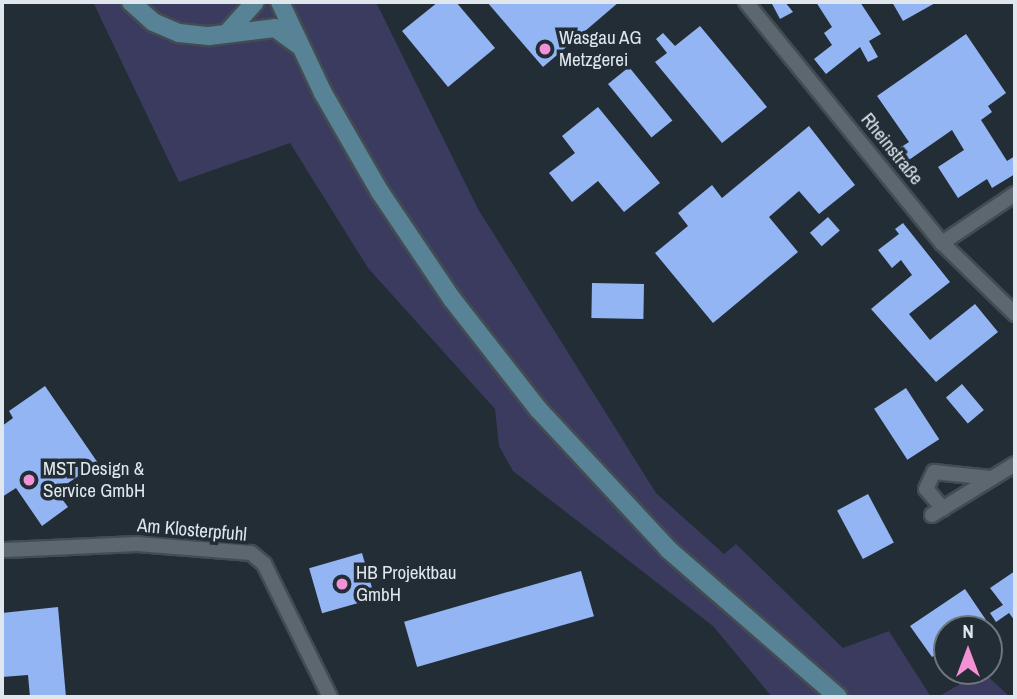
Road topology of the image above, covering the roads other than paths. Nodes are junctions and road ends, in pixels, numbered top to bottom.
1 (131, 2) edge
2 (255, 2) edge
3 (280, 2) edge
4 (746, 2) edge
5 (221, 35) junction
6 (300, 47) junction
7 (1015, 194) edge
8 (943, 243) junction
9 (1015, 314) edge
10 (1015, 464) edge
11 (991, 478) junction
12 (6, 550) dead end
13 (800, 665) junction
14 (330, 697) edge
15 (838, 697) edge
16 (847, 697) edge

1 - 5 main road
2 - 5 main road
3 - 6 main road
4 - 8 street, Rheinstraße
5 - 6 main road
6 - 13 main road
7 - 8 street
8 - 9 street, Rheinstraße
10 - 11 street
11 - 11 street
12 - 14 street, Am Klosterpfuhl
13 - 15 main road
13 - 16 main road

